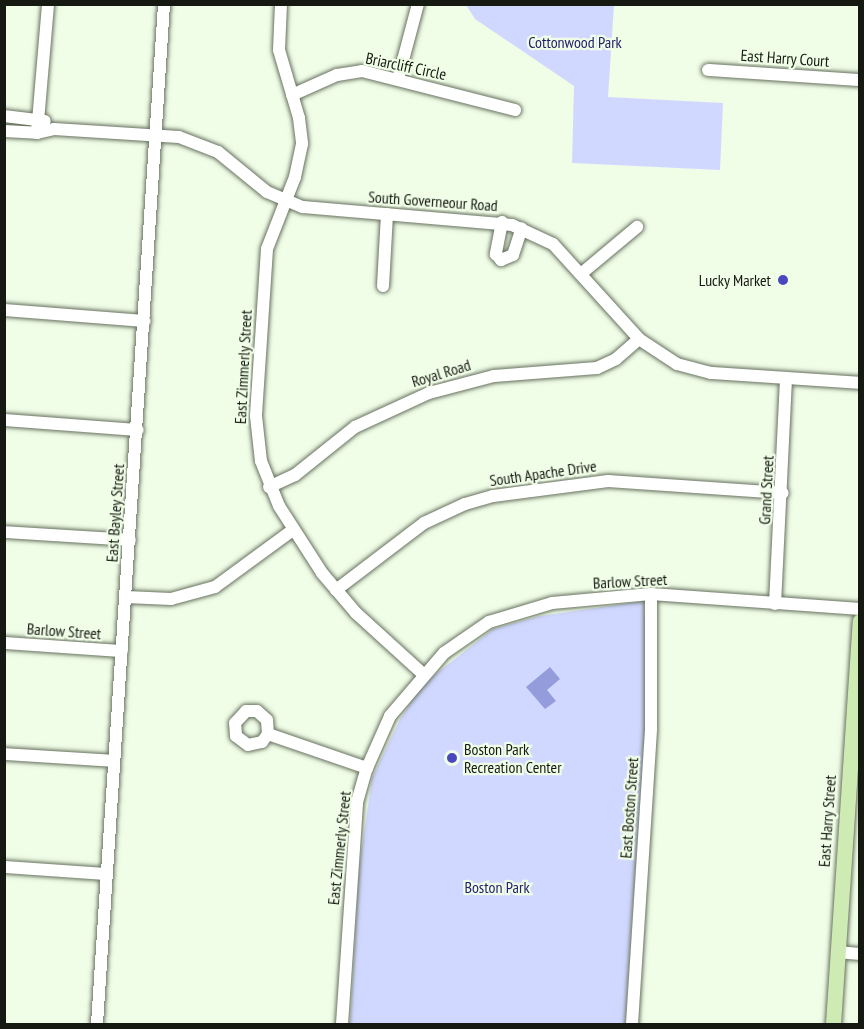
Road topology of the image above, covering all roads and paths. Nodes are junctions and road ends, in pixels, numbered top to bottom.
1 (48, 4) edge
2 (164, 4) edge
3 (281, 4) edge
4 (418, 4) edge
5 (708, 69) dead end
6 (398, 78) junction
7 (860, 80) edge
8 (292, 95) junction
9 (515, 110) dead end
10 (4, 116) edge
11 (37, 127) junction
12 (4, 130) edge
13 (157, 135) junction
14 (285, 201) junction
15 (387, 214) junction
16 (502, 222) junction
17 (637, 227) dead end
18 (522, 228) junction
19 (582, 273) junction
20 (383, 285) dead end
21 (4, 310) edge
22 (145, 321) junction
23 (639, 339) junction
24 (786, 378) junction
25 (860, 383) edge
26 (4, 420) edge
27 (138, 430) junction
28 (269, 487) junction
29 (783, 493) junction
30 (293, 530) junction
31 (4, 532) edge
32 (130, 540) junction
33 (336, 590) junction
34 (651, 594) junction
35 (126, 597) junction
36 (775, 604) junction
37 (860, 609) edge
38 (860, 621) edge
39 (4, 643) edge
40 (122, 651) junction
41 (423, 674) junction
42 (268, 734) dead end
43 (4, 754) edge
44 (114, 761) junction
45 (367, 768) junction
46 (4, 867) edge
47 (107, 874) junction
48 (837, 952) junction
49 (860, 954) edge
50 (97, 1024) edge
51 (342, 1024) edge
52 (632, 1024) edge
53 (833, 1024) edge

1 - 11 street
2 - 13 street, East Bayley Street
3 - 8 street, East Zimmerly Street
4 - 6 street
5 - 7 street, East Harry Court
6 - 8 street, Briarcliff Circle
6 - 9 street, Briarcliff Circle
8 - 14 street, East Zimmerly Street
10 - 11 street
11 - 12 street
11 - 13 street, South Governeour Road
13 - 14 street, South Governeour Road
13 - 22 street, East Bayley Street
14 - 15 street, South Governeour Road
14 - 28 street, East Zimmerly Street
15 - 16 street, South Governeour Road
15 - 20 street
16 - 18 street, South Governeour Road
16 - 18 street
17 - 19 street
18 - 19 street, South Governeour Road
19 - 23 street, South Governeour Road
21 - 22 street
22 - 27 street, East Bayley Street
23 - 24 street, South Governeour Road
23 - 28 street, Royal Road
24 - 25 street, South Governeour Road
24 - 29 street, Grand Street
26 - 27 street
27 - 32 street, East Bayley Street
28 - 30 street, East Zimmerly Street
29 - 33 street, South Apache Drive
29 - 36 street, Grand Street
30 - 33 street, East Zimmerly Street
30 - 35 street
31 - 32 street
32 - 35 street, East Bayley Street
33 - 41 street, East Zimmerly Street
34 - 36 street, Barlow Street
34 - 41 street, Barlow Street
34 - 52 street, East Boston Street
35 - 40 street, East Bayley Street
36 - 37 street, Barlow Street
38 - 48 main road, East Harry Street
39 - 40 street, Barlow Street
40 - 44 street, East Bayley Street
41 - 45 street, East Zimmerly Street
42 - 45 street
43 - 44 street
44 - 47 street, East Bayley Street
45 - 51 street, East Zimmerly Street
46 - 47 street
47 - 50 street, East Bayley Street
48 - 49 street
48 - 53 main road, East Harry Street

